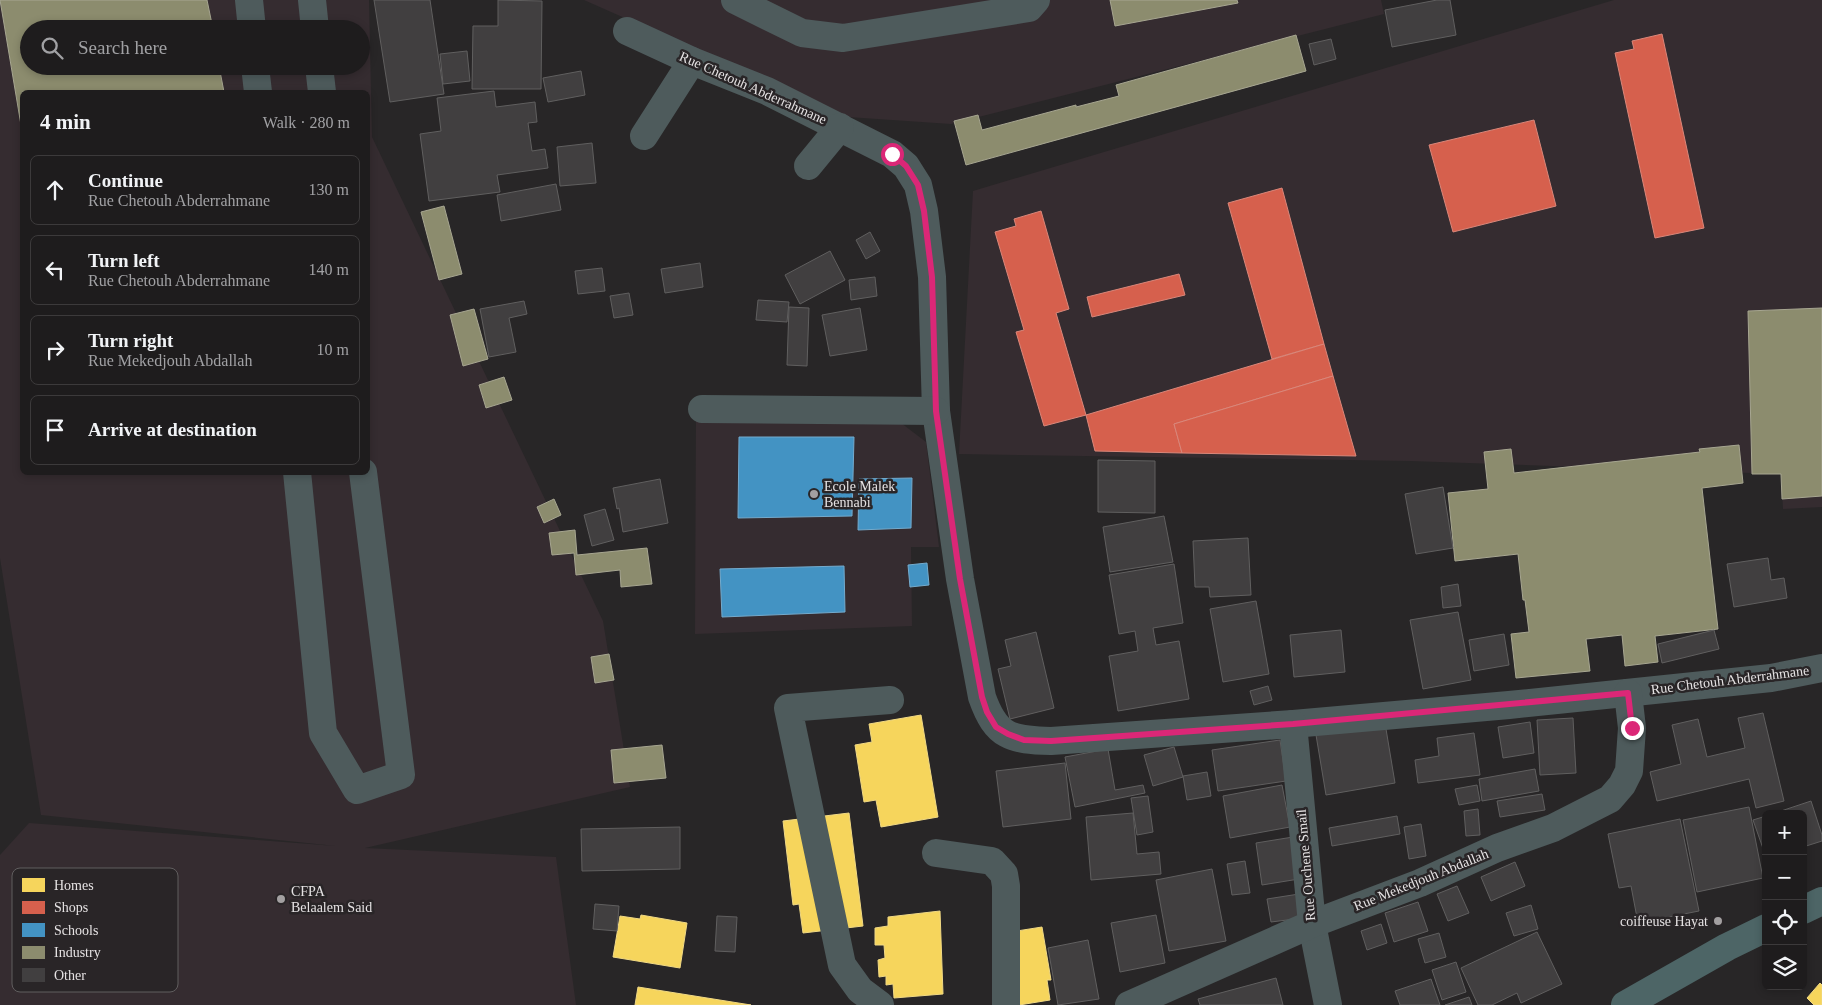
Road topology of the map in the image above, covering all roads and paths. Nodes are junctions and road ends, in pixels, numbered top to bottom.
1 (249, 0) edge
2 (312, 0) edge
3 (1036, 0) edge
4 (744, 1) edge
5 (251, 20) edge
6 (314, 20) edge
7 (627, 31) dead end
8 (692, 61) junction
9 (256, 75) edge
10 (320, 75) edge
11 (258, 90) edge
12 (322, 90) edge
13 (840, 127) junction
14 (644, 136) dead end
15 (808, 166) dead end
16 (702, 409) dead end
17 (936, 411) junction
18 (297, 475) edge
19 (362, 475) edge
20 (1822, 668) edge
21 (1628, 693) junction
22 (890, 700) dead end
23 (1293, 724) junction
24 (936, 853) dead end
25 (1822, 901) edge
26 (1807, 908) edge
27 (1312, 924) junction
28 (1762, 930) edge
29 (880, 1005) edge
30 (1006, 1005) edge
31 (1129, 1005) edge
32 (1328, 1005) edge
33 (1625, 1005) edge

1 - 5 street
2 - 6 street
3 - 4 street
7 - 8 street, Rue Chetouh Abderrahmane
8 - 13 street, Rue Chetouh Abderrahmane
8 - 14 street
9 - 11 street
10 - 12 street
13 - 15 street
13 - 17 street, Rue Chetouh Abderrahmane
16 - 17 street
17 - 23 street, Rue Chetouh Abderrahmane
18 - 19 street
20 - 21 street, Rue Chetouh Abderrahmane
21 - 23 street, Rue Chetouh Abderrahmane
21 - 27 street, Rue Mekedjouh Abdallah
22 - 29 street
23 - 27 street, Rue Ouchene Smaïl
24 - 30 street
25 - 26 main road
27 - 31 street, Rue Mekedjouh Abdallah
27 - 32 street, Rue Ouchene Smaïl
28 - 33 main road

